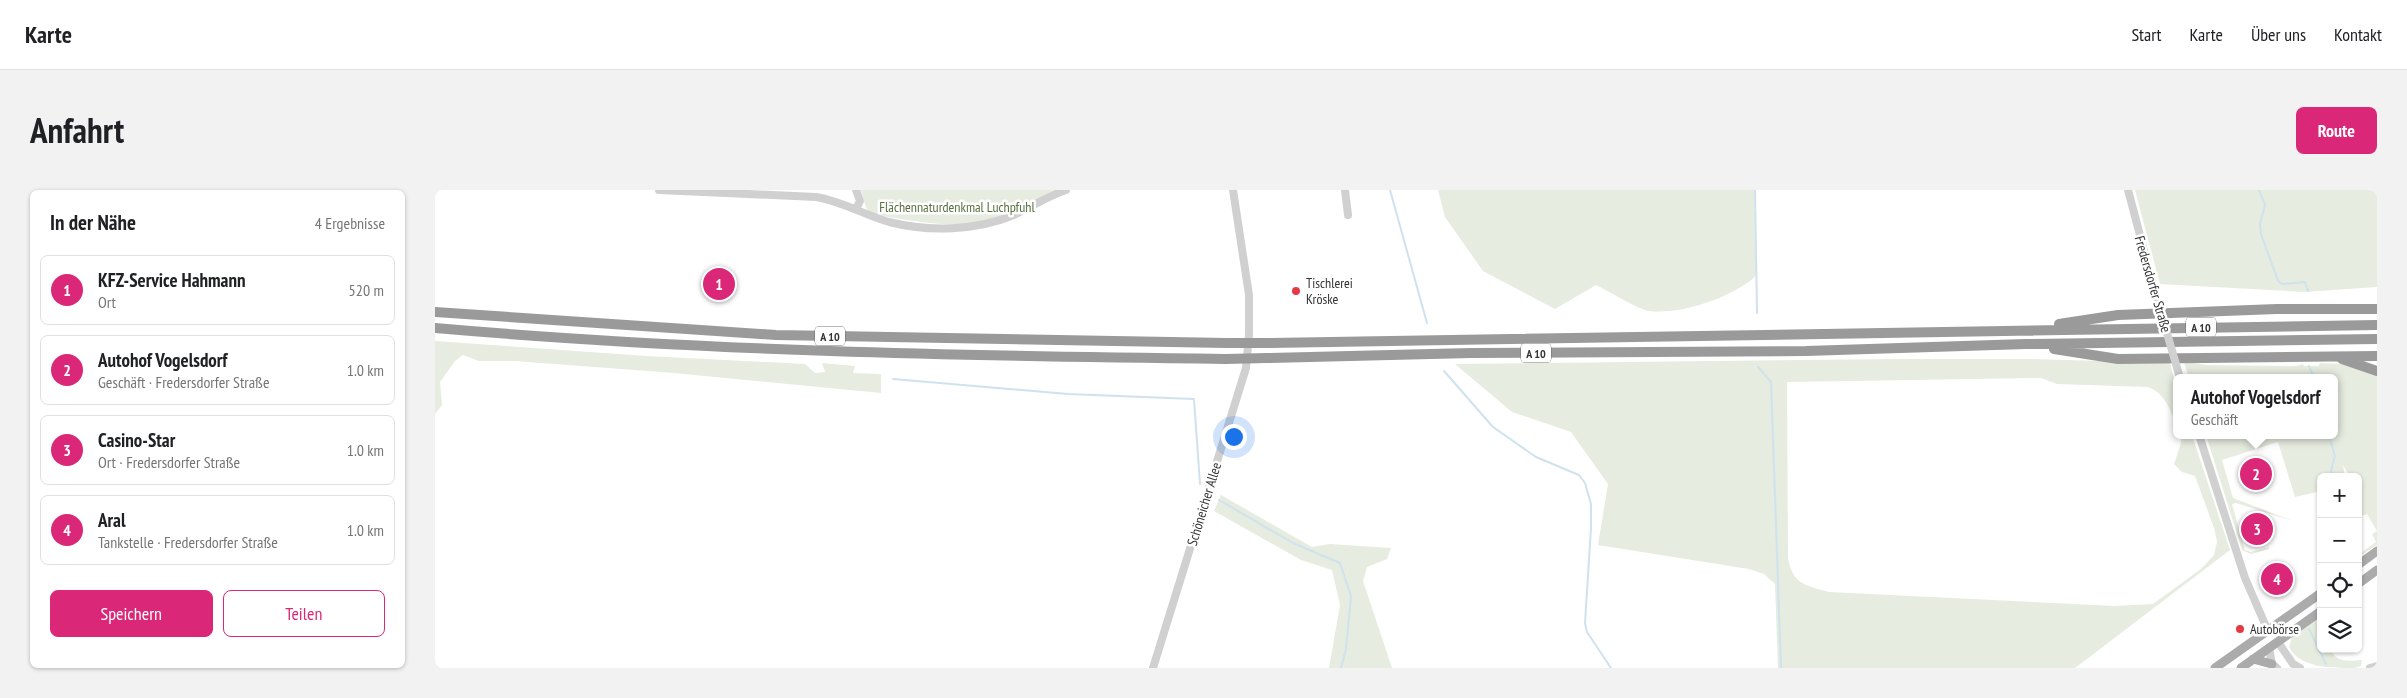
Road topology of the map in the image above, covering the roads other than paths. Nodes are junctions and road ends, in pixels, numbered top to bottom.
1 (659, 190) edge
2 (856, 190) edge
3 (1066, 190) edge
4 (1233, 190) edge
5 (1345, 190) edge
6 (2128, 190) edge
7 (709, 191) edge
8 (784, 193) edge
9 (856, 209) junction
10 (1348, 214) dead end
11 (2377, 308) edge
12 (435, 312) edge
13 (2377, 325) edge
14 (435, 328) edge
15 (2024, 330) junction
16 (2377, 339) edge
17 (2026, 344) junction
18 (2377, 356) edge
19 (2334, 357) junction
20 (2377, 371) edge
21 (2179, 374) edge
22 (2200, 439) edge
23 (2377, 551) edge
24 (2361, 563) edge
25 (2377, 570) edge
26 (2362, 581) edge
27 (2317, 596) edge
28 (2317, 614) edge
29 (2268, 631) junction
30 (2278, 642) junction
31 (2269, 648) junction
32 (2253, 660) junction
33 (2275, 666) edge
34 (2377, 666) edge
35 (1153, 668) edge
36 (2215, 668) edge
37 (2241, 668) edge
38 (2299, 668) edge
39 (2370, 668) edge

1 - 7 street
2 - 9 street
3 - 9 street
4 - 35 street, Schöneicher Allee
5 - 10 street
6 - 21 street, Fredersdorfer Straße, bridge
7 - 8 street
8 - 9 street
11 - 15 highway
12 - 15 highway, A 10, bridge
13 - 15 highway, A 10
14 - 17 highway, A 10, bridge
16 - 17 highway, A 10
17 - 19 highway
18 - 19 highway
19 - 20 highway
22 - 29 street
23 - 24 main road
25 - 26 main road
27 - 29 main road
28 - 30 main road
29 - 30 main road
29 - 31 main road
29 - 36 main road
30 - 31 main road
30 - 38 street
31 - 32 main road
31 - 33 street
32 - 33 main road
32 - 37 main road
34 - 39 street

